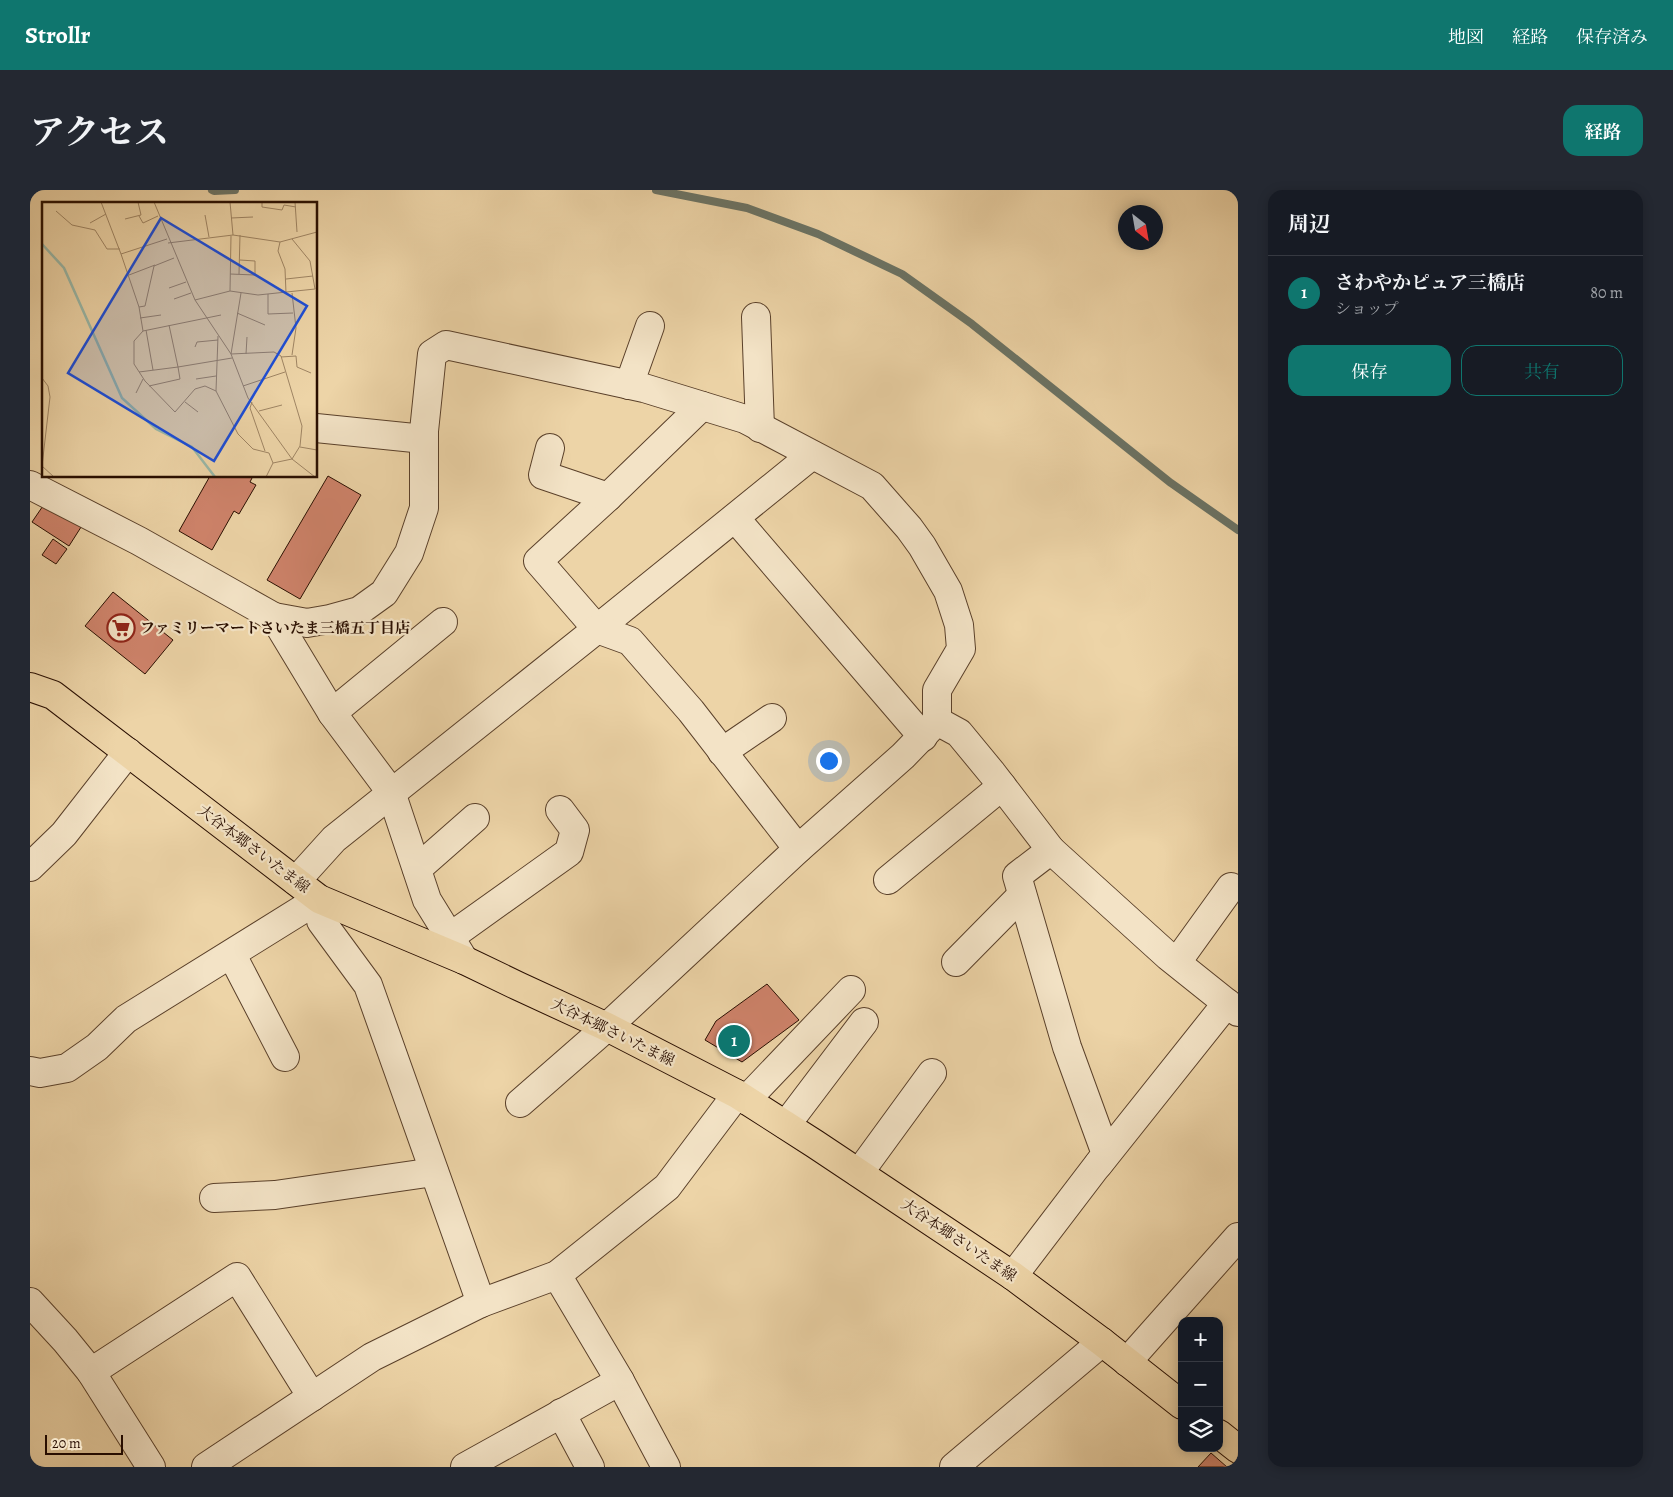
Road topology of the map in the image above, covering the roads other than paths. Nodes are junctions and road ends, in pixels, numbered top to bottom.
1 (756, 317) dead end
2 (650, 326) dead end
3 (629, 385) junction
4 (702, 406) junction
5 (318, 428) edge
6 (760, 428) junction
7 (424, 440) junction
8 (550, 448) dead end
9 (812, 455) junction
10 (30, 485) edge
11 (608, 496) junction
12 (735, 518) junction
13 (274, 617) junction
14 (443, 622) dead end
15 (597, 629) junction
16 (30, 687) edge
17 (332, 713) junction
18 (772, 718) dead end
19 (930, 729) junction
20 (128, 752) junction
21 (722, 752) junction
22 (1002, 786) junction
23 (391, 792) junction
24 (560, 810) dead end
25 (475, 818) dead end
26 (798, 849) junction
27 (1051, 850) junction
28 (30, 867) edge
29 (417, 869) junction
30 (888, 880) dead end
31 (296, 881) junction
32 (1231, 887) dead end
33 (1022, 895) junction
34 (319, 899) junction
35 (450, 937) junction
36 (232, 954) junction
37 (464, 960) junction
38 (956, 962) dead end
39 (1177, 962) junction
40 (852, 990) dead end
41 (1232, 1008) edge
42 (864, 1022) dead end
43 (607, 1027) junction
44 (285, 1057) dead end
45 (30, 1071) edge
46 (932, 1073) dead end
47 (742, 1097) junction
48 (520, 1103) dead end
49 (786, 1125) junction
50 (1098, 1164) junction
51 (434, 1172) junction
52 (859, 1173) junction
53 (214, 1198) dead end
54 (1238, 1237) edge
55 (557, 1275) junction
56 (1013, 1276) junction
57 (30, 1302) edge
58 (481, 1303) junction
59 (1102, 1342) junction
60 (1127, 1362) junction
61 (91, 1372) junction
62 (620, 1381) junction
63 (312, 1397) junction
64 (1178, 1402) edge
65 (561, 1414) junction
66 (1223, 1437) edge
67 (1238, 1449) edge
68 (152, 1467) edge
69 (206, 1467) edge
70 (465, 1467) edge
71 (590, 1467) edge
72 (666, 1467) edge
73 (954, 1467) edge

1 - 6 street
2 - 3 street
3 - 4 street
3 - 7 street
4 - 6 street
4 - 11 street
5 - 7 street
6 - 9 street
7 - 13 street
8 - 11 street
9 - 12 street
9 - 19 street
10 - 13 street
11 - 15 street
12 - 15 street
12 - 19 street
13 - 17 street
14 - 17 street
15 - 21 street
15 - 23 street
16 - 20 main road, 大谷本郷さいたま線
17 - 23 street
18 - 21 street
19 - 22 street
19 - 26 street
20 - 28 street
20 - 31 main road, 大谷本郷さいたま線
21 - 26 street
22 - 27 street
22 - 30 street
23 - 29 street
23 - 31 street
24 - 35 street
25 - 29 street
26 - 43 street
27 - 33 street
27 - 39 street
29 - 35 street
31 - 34 main road, 大谷本郷さいたま線
32 - 39 street
33 - 38 street
33 - 50 street
34 - 36 street
34 - 37 main road, 大谷本郷さいたま線
34 - 51 street
35 - 37 street
36 - 44 street
36 - 45 street
37 - 43 main road, 大谷本郷さいたま線
39 - 41 street
40 - 47 street
41 - 50 street
42 - 49 street
43 - 47 main road, 大谷本郷さいたま線
43 - 48 street
46 - 52 street
47 - 49 main road, 大谷本郷さいたま線
47 - 55 street
49 - 52 main road, 大谷本郷さいたま線
50 - 56 street
51 - 53 street
51 - 58 street
52 - 56 main road, 大谷本郷さいたま線
54 - 60 street
55 - 58 street
55 - 62 street
56 - 59 main road, 大谷本郷さいたま線
57 - 61 street
58 - 63 street
59 - 60 main road, 大谷本郷さいたま線
59 - 73 street
60 - 64 main road, 大谷本郷さいたま線
61 - 63 street
61 - 68 street
62 - 65 street
62 - 72 street
63 - 69 street
65 - 70 street
65 - 71 street
66 - 67 main road

